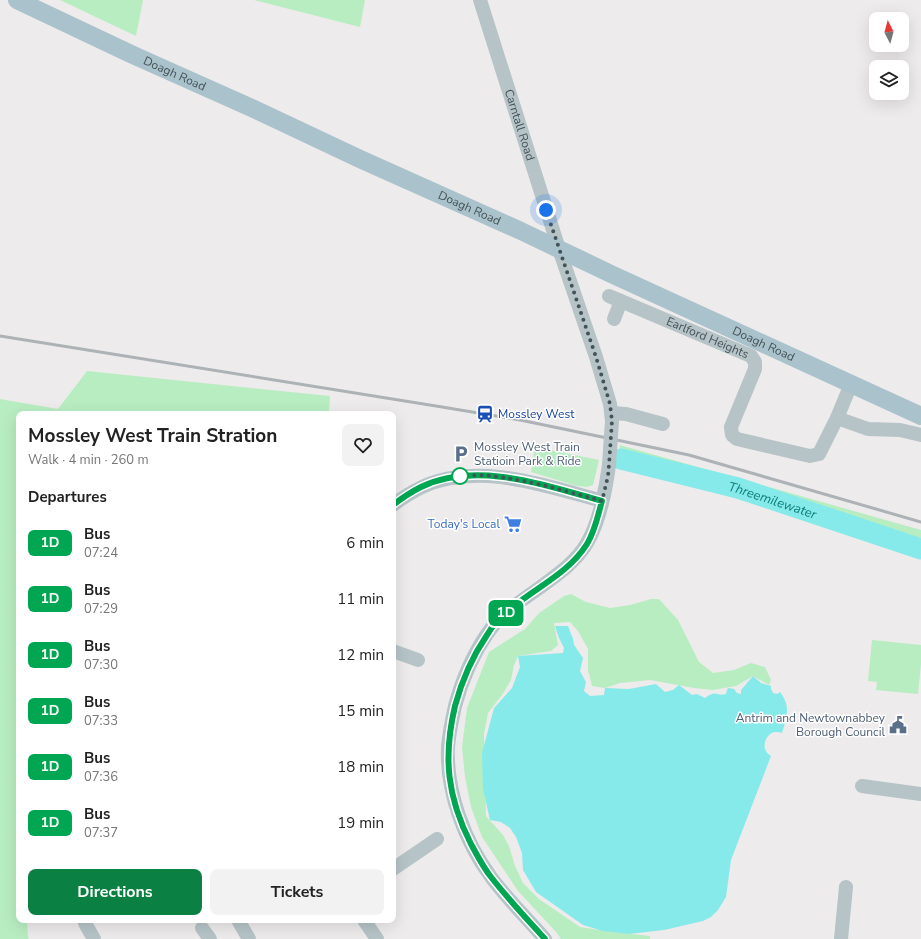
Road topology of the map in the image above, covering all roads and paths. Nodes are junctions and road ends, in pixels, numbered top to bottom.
1 (17, 0) edge
2 (480, 0) edge
3 (559, 249) junction
4 (614, 319) dead end
5 (851, 384) junction
6 (921, 416) edge
7 (612, 417) junction
8 (837, 418) junction
9 (663, 424) dead end
10 (921, 435) edge
11 (602, 501) junction
12 (396, 503) edge
13 (396, 652) edge
14 (418, 660) dead end
15 (862, 786) dead end
16 (921, 794) edge
17 (437, 839) dead end
18 (396, 867) edge
19 (846, 888) dead end
20 (85, 923) edge
21 (366, 923) edge
22 (94, 939) edge
23 (377, 939) edge
24 (545, 939) edge
25 (841, 939) edge

1 - 3 main road, Doagh Road
2 - 3 street, Carntall Road
3 - 5 main road, Doagh Road
3 - 7 street, Carntall Road
4 - 8 street, Earlford Heights
5 - 6 main road, Doagh Road
5 - 8 street, Earlford Heights
7 - 9 street
7 - 11 street, Carntall Road, bridge
8 - 10 street
11 - 12 street
11 - 24 street, Carntall Road
13 - 14 street
15 - 16 street
17 - 18 street
19 - 25 street
20 - 22 street
21 - 23 street

